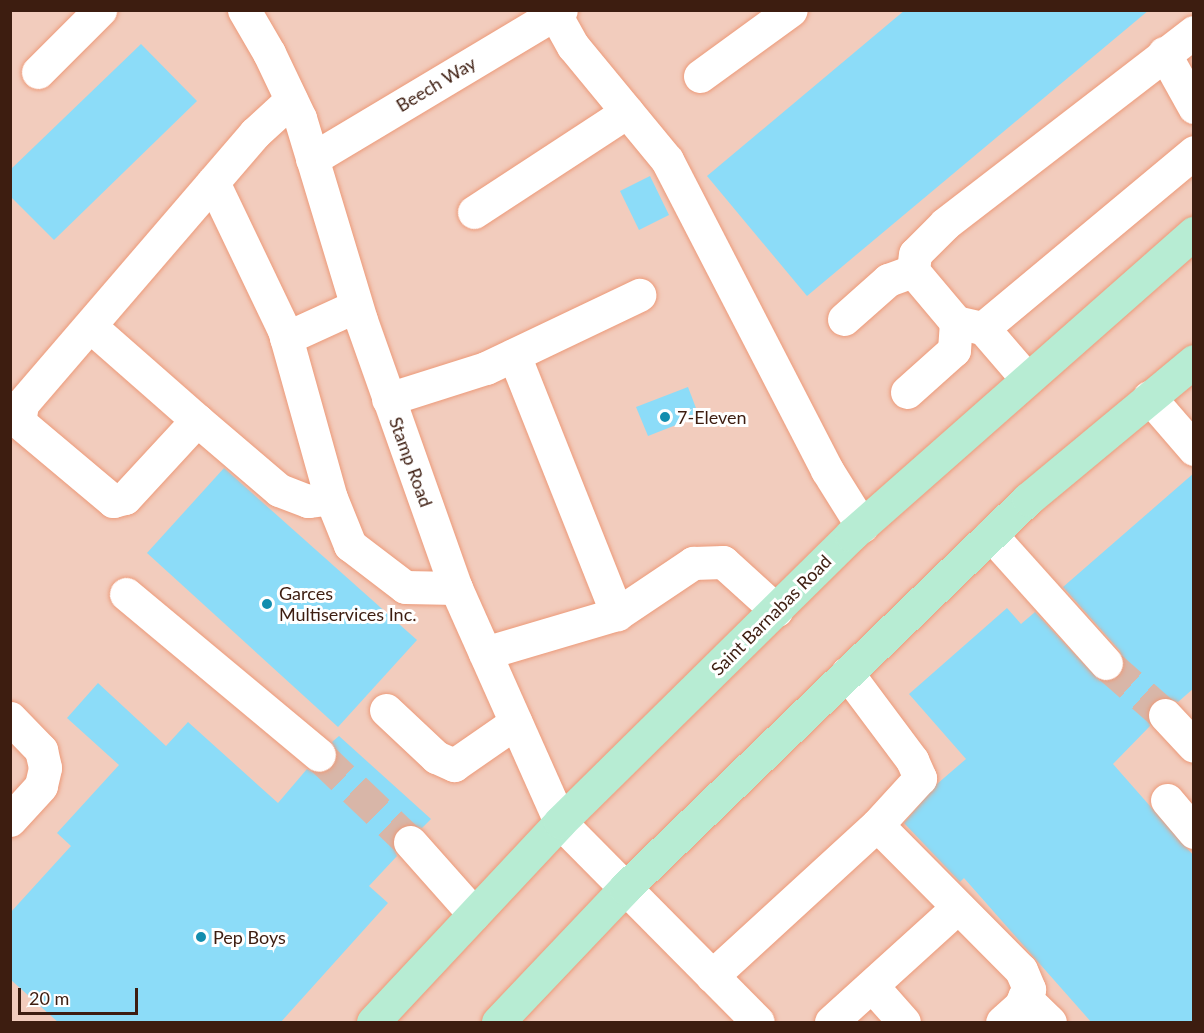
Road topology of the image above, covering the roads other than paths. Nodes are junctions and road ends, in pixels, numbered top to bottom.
1 (100, 10) edge
2 (244, 10) edge
3 (791, 10) edge
4 (558, 12) edge
5 (1194, 32) edge
6 (1164, 53) junction
7 (38, 72) dead end
8 (700, 76) dead end
9 (291, 100) junction
10 (1194, 107) edge
11 (627, 112) junction
12 (1194, 152) edge
13 (312, 159) junction
14 (213, 182) junction
15 (474, 212) dead end
16 (1194, 233) edge
17 (913, 272) junction
18 (639, 295) dead end
19 (356, 306) junction
20 (843, 319) dead end
21 (969, 325) junction
22 (90, 326) junction
23 (286, 338) junction
24 (514, 355) junction
25 (1194, 361) edge
26 (1027, 379) junction
27 (907, 392) dead end
28 (1149, 398) junction
29 (388, 399) junction
30 (197, 420) junction
31 (1194, 449) edge
32 (331, 498) junction
33 (862, 526) junction
34 (991, 534) junction
35 (456, 588) junction
36 (126, 594) dead end
37 (776, 610) junction
38 (617, 614) junction
39 (485, 653) junction
40 (1106, 663) tunnel mouth
41 (847, 673) junction
42 (386, 710) dead end
43 (1165, 715) tunnel mouth
44 (10, 718) edge
45 (516, 722) junction
46 (1194, 747) edge
47 (319, 755) tunnel mouth
48 (1167, 800) dead end
49 (10, 820) edge
50 (560, 822) junction
51 (877, 825) junction
52 (1194, 832) edge
53 (410, 842) tunnel mouth
54 (625, 888) junction
55 (958, 907) junction
56 (474, 914) junction
57 (712, 976) junction
58 (872, 986) junction
59 (1024, 998) junction
60 (373, 1023) edge
61 (498, 1023) edge
62 (758, 1023) edge
63 (831, 1023) edge
64 (904, 1023) edge
65 (1002, 1023) edge
66 (1050, 1023) edge

1 - 7 street
2 - 9 street, Stamp Road
3 - 8 street
4 - 11 street
4 - 13 street, Beech Way
5 - 6 street
6 - 10 street
6 - 17 street
9 - 13 street, Stamp Road
9 - 14 street
11 - 15 street
11 - 33 street
12 - 21 street
13 - 19 street, Stamp Road
14 - 22 street
14 - 23 street
16 - 26 main road, Saint Barnabas Road
17 - 20 street
17 - 21 street
18 - 24 street
19 - 23 street
19 - 29 street, Stamp Road
21 - 26 street
21 - 27 street
22 - 30 street
22 - 30 street
23 - 32 street
24 - 29 street
24 - 38 street
25 - 28 main road
26 - 33 main road, Saint Barnabas Road
28 - 31 street
28 - 34 main road
29 - 35 street, Stamp Road
30 - 32 street
32 - 35 street
33 - 37 main road, Saint Barnabas Road
34 - 40 street
34 - 41 main road
35 - 39 street, Stamp Road
36 - 47 street
37 - 38 street
37 - 50 main road, Saint Barnabas Road
38 - 39 street
39 - 45 street, Stamp Road
41 - 51 street
41 - 54 main road
42 - 45 street
43 - 46 street
44 - 49 street
45 - 50 street, Stamp Road
48 - 52 street
50 - 54 street, Stamp Road
50 - 56 main road, Saint Barnabas Road
51 - 55 street
51 - 57 street
53 - 56 street
54 - 57 street, Stamp Road
54 - 61 main road
55 - 58 street
55 - 59 street
56 - 60 main road, Saint Barnabas Road
57 - 62 street, Stamp Road
58 - 63 street
58 - 64 street
59 - 65 street
59 - 66 street

